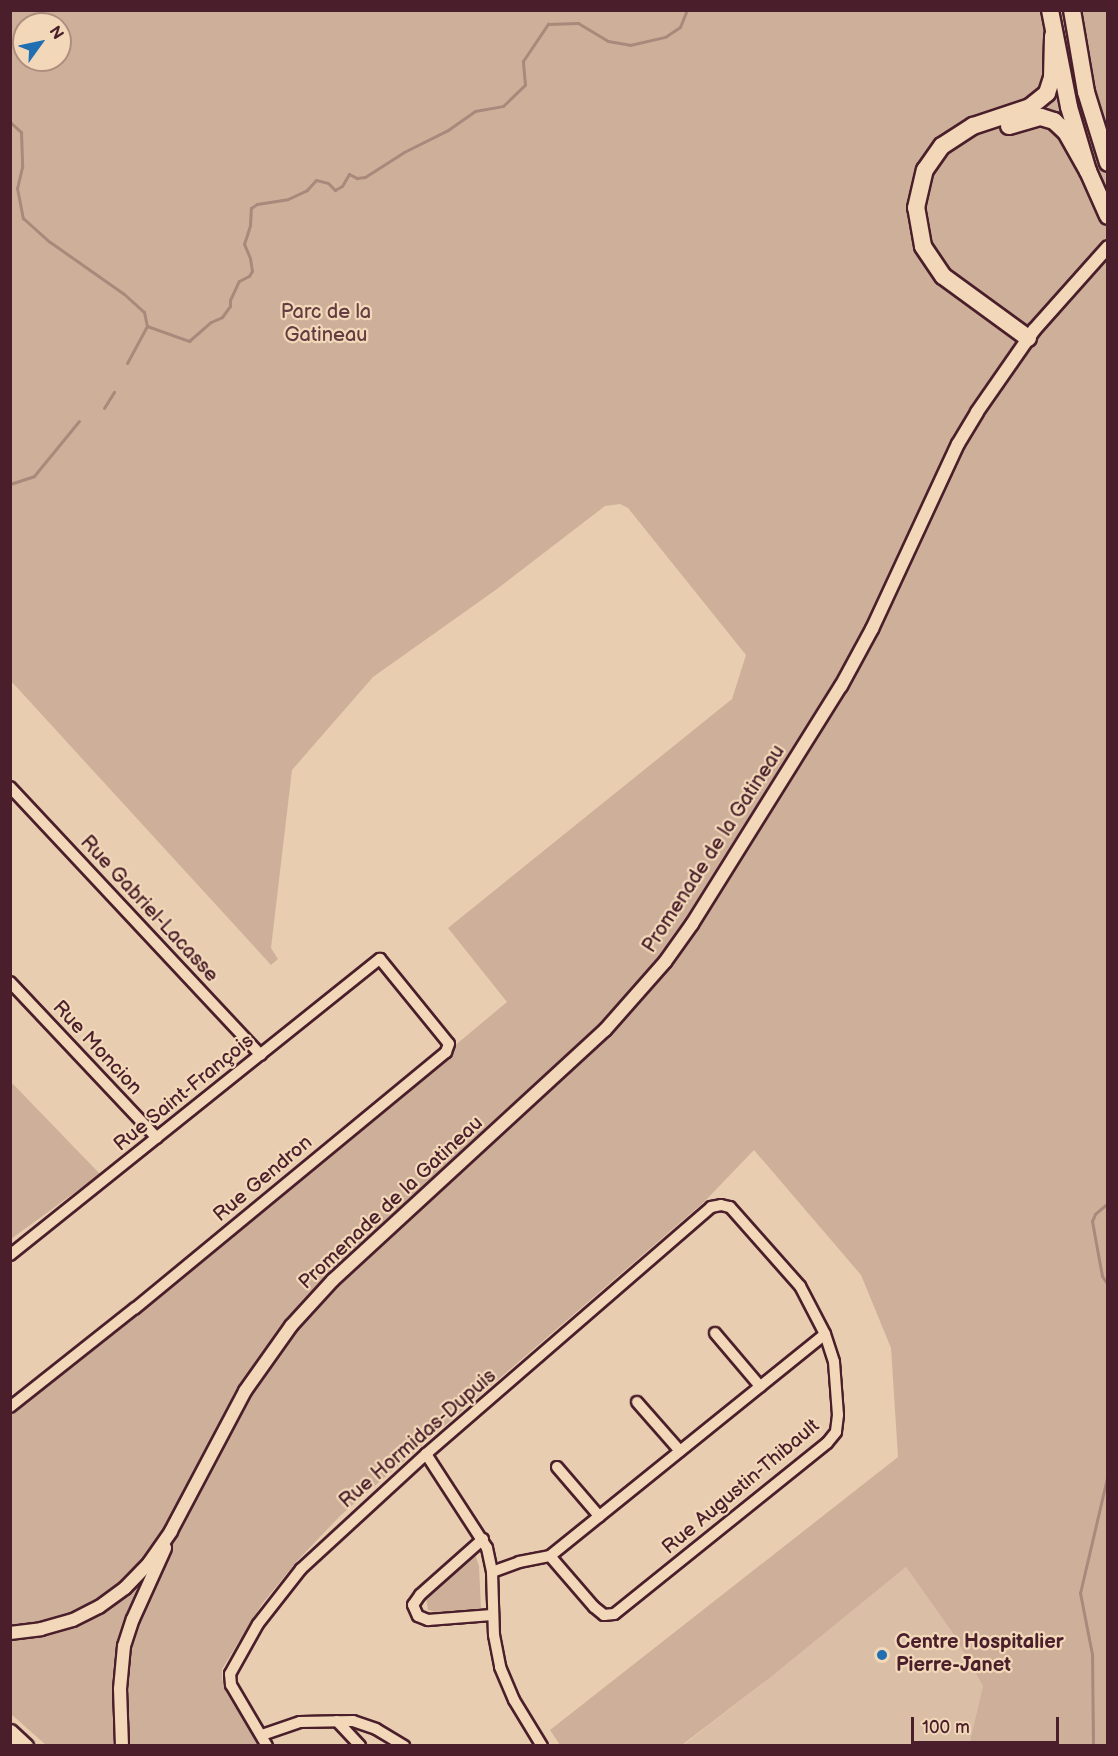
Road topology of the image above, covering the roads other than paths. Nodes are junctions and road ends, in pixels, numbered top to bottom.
1 (1050, 10) edge
2 (1072, 10) edge
3 (1053, 36) junction
4 (1107, 163) edge
5 (1088, 171) junction
6 (1107, 216) edge
7 (1107, 248) edge
8 (1031, 334) junction
9 (10, 788) edge
10 (380, 959) joint
11 (10, 982) edge
12 (261, 1055) junction
13 (157, 1138) junction
14 (721, 1205) joint
15 (10, 1255) edge
16 (715, 1333) dead end
17 (825, 1334) junction
18 (760, 1386) junction
19 (637, 1402) dead end
20 (10, 1407) edge
21 (680, 1450) junction
22 (426, 1454) junction
23 (557, 1467) dead end
24 (599, 1516) junction
25 (178, 1518) junction
26 (483, 1539) junction
27 (549, 1556) junction
28 (492, 1572) junction
29 (492, 1615) junction
30 (10, 1633) edge
31 (121, 1718) junction
32 (337, 1721) junction
33 (10, 1732) edge
34 (262, 1735) junction
35 (25, 1746) edge
36 (114, 1746) edge
37 (122, 1746) edge
38 (267, 1746) edge
39 (360, 1746) edge
40 (405, 1746) edge
41 (542, 1746) edge

1 - 3 highway
2 - 4 highway
3 - 5 highway
3 - 8 highway
5 - 6 highway
5 - 8 highway
7 - 8 street, Promenade de la Gatineau
8 - 25 street, Promenade de la Gatineau
9 - 12 street, Rue Gabriel-Lacasse
10 - 12 street, Rue Saint-François
10 - 20 street, Rue Gendron
11 - 13 street, Rue Moncion
12 - 13 street, Rue Saint-François
13 - 15 street, Rue Saint-François
14 - 17 street, Rue Augustin-Thibault
14 - 22 street, Rue Hormidas-Dupuis
16 - 18 street
17 - 18 street
17 - 27 street, Rue Augustin-Thibault
18 - 21 street
19 - 21 street
21 - 24 street
22 - 26 street
22 - 34 street, Rue Hormidas-Dupuis
23 - 24 street
24 - 27 street
25 - 30 street, Promenade de la Gatineau
25 - 31 street, Promenade de la Gatineau
26 - 28 street
26 - 29 street
27 - 28 street
28 - 29 street
29 - 41 street
31 - 36 street, Promenade de la Gatineau
31 - 37 street, Promenade de la Gatineau
32 - 34 street
32 - 39 street
32 - 40 street
33 - 35 main road
34 - 38 street, Rue Hormidas-Dupuis

